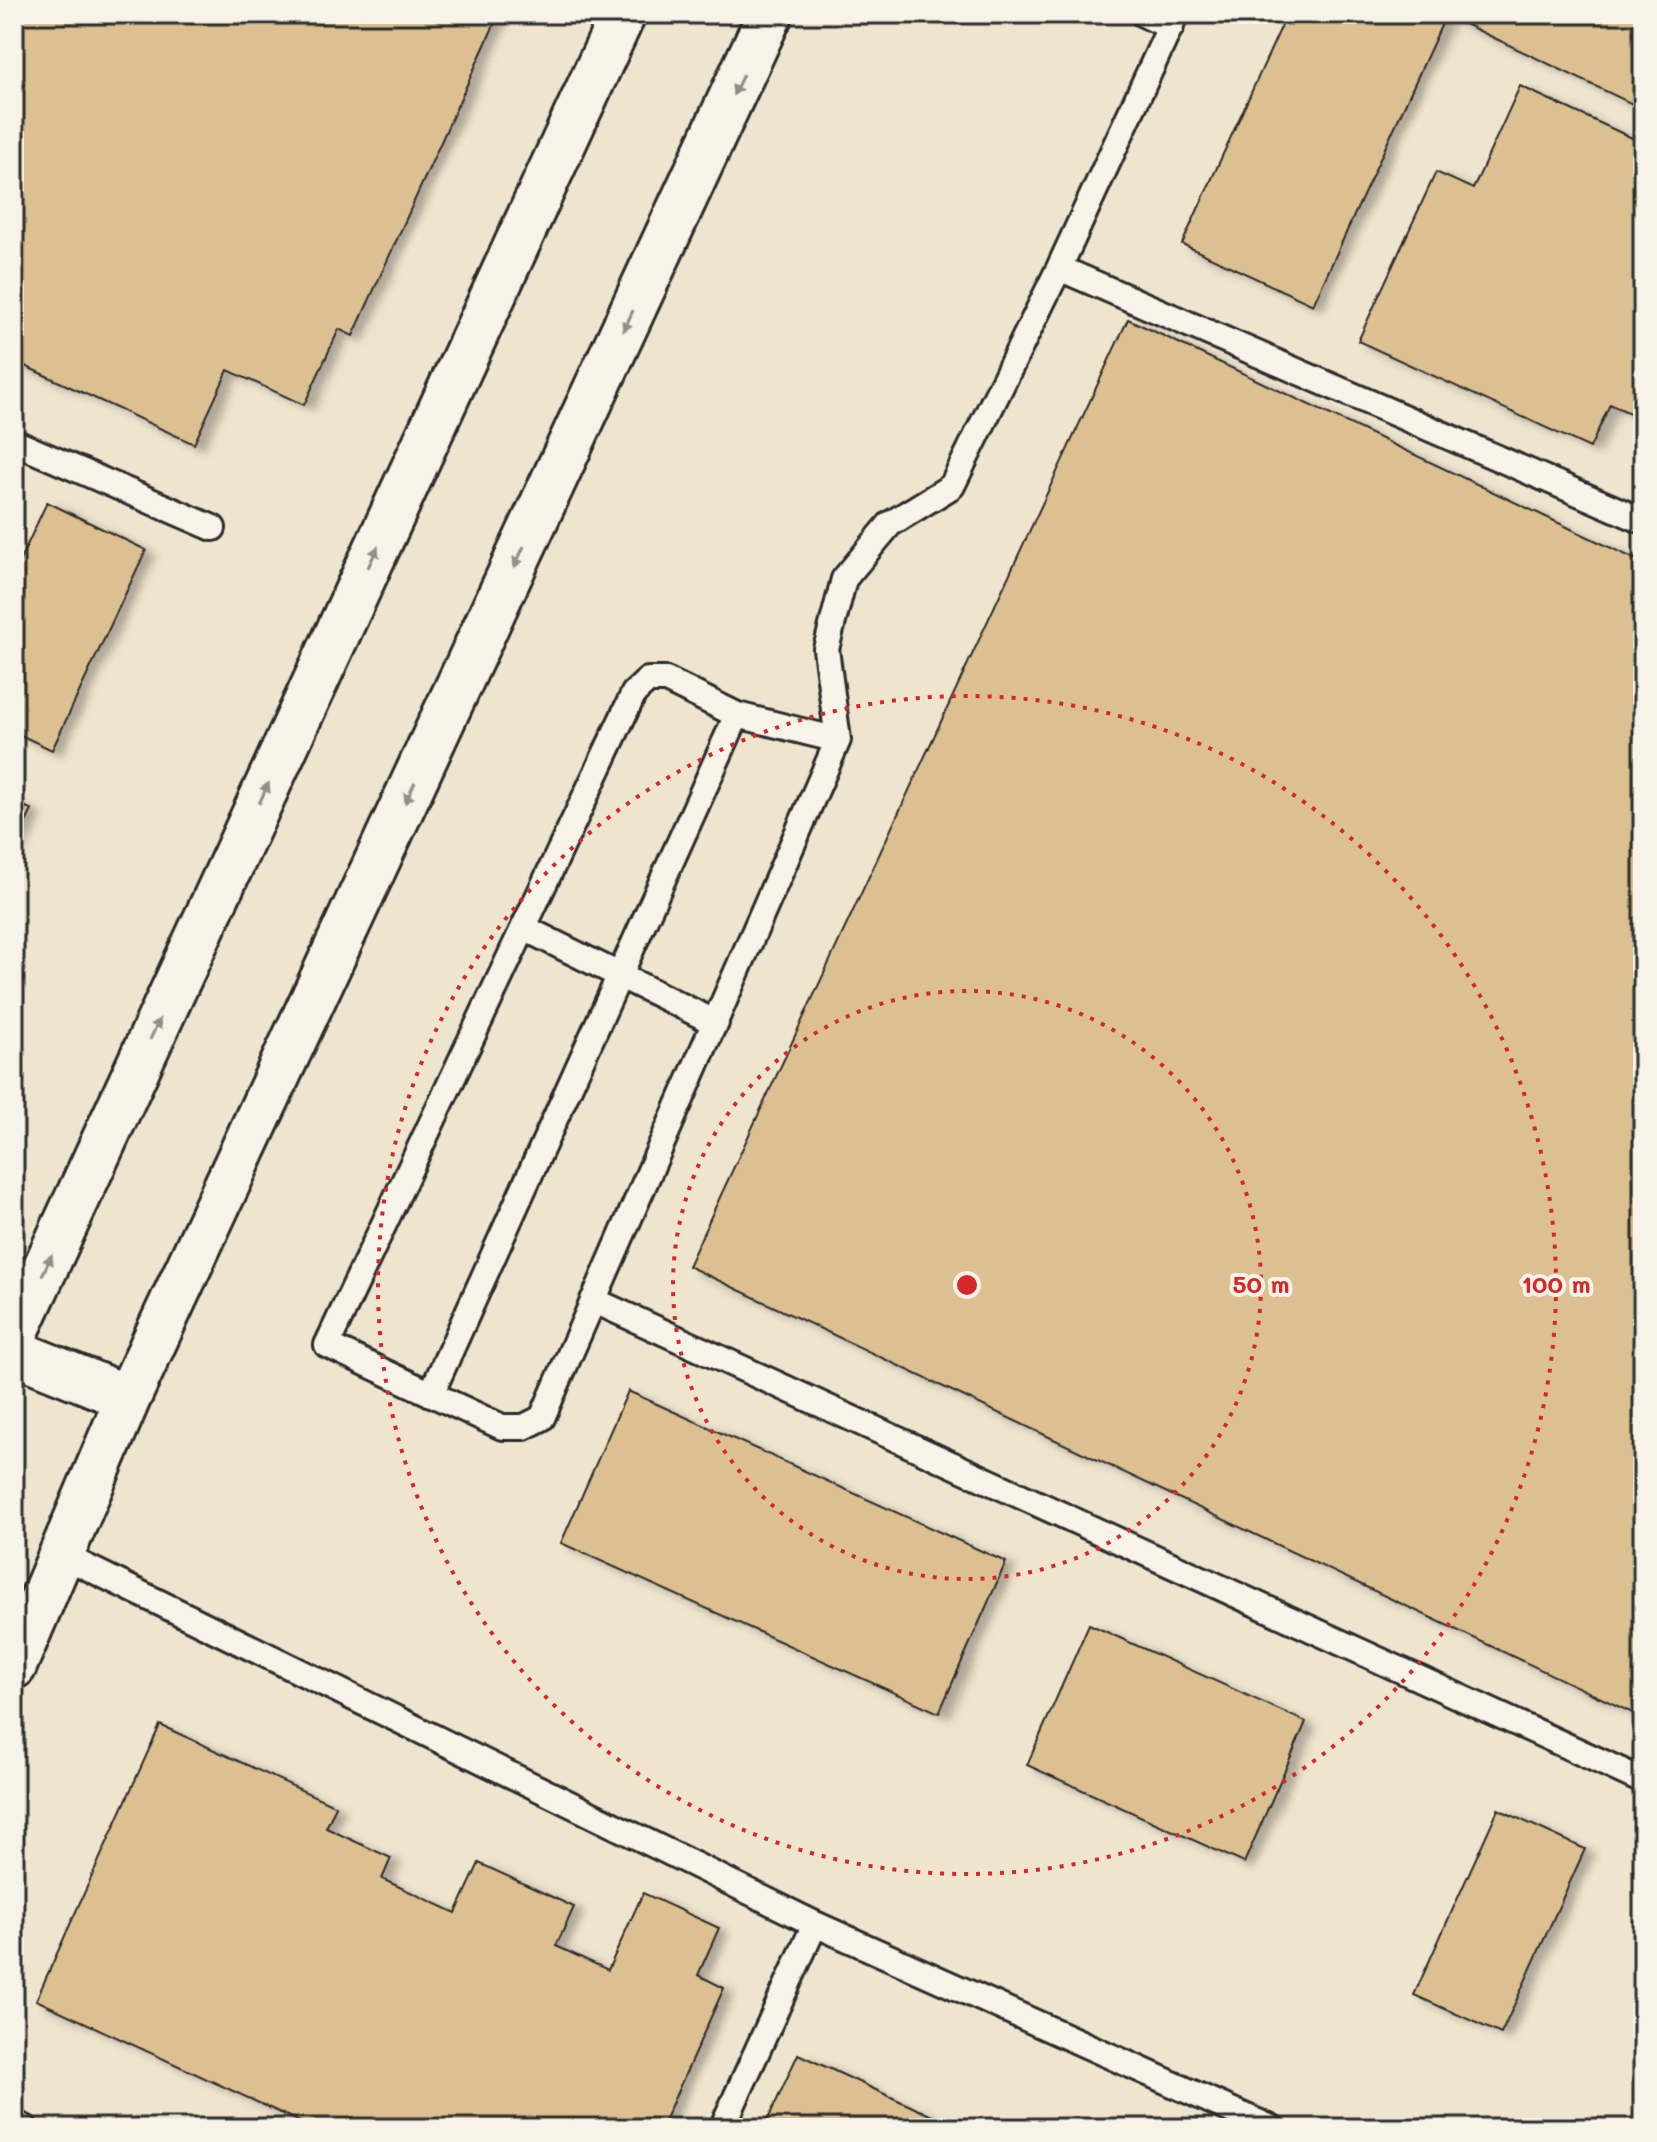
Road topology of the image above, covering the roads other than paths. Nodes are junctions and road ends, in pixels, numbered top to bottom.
1 (623, 14) edge
2 (770, 14) edge
3 (1143, 14) edge
4 (1173, 21) edge
5 (1059, 268) junction
6 (14, 442) edge
7 (1643, 521) edge
8 (213, 528) dead end
9 (737, 715) junction
10 (838, 740) junction
11 (524, 928) junction
12 (620, 975) junction
13 (716, 1023) junction
14 (593, 1300) junction
15 (14, 1336) edge
16 (14, 1352) edge
17 (431, 1394) junction
18 (128, 1398) junction
19 (64, 1556) junction
20 (14, 1666) edge
21 (1643, 1781) edge
22 (815, 1924) junction
23 (14, 2123) edge
24 (25, 2128) edge
25 (722, 2128) edge
26 (1271, 2128) edge

15 -> 1 street
2 -> 18 street
3 - 4 lane
4 - 5 lane
5 - 7 lane
5 - 10 lane
6 - 8 lane
9 - 10 lane
9 - 11 lane
9 - 12 lane
10 - 13 lane
11 - 12 lane
11 - 17 lane
12 - 13 lane
12 - 17 lane
13 - 14 lane
14 - 17 lane
14 - 21 lane
16 - 18 street
18 - 19 street
19 - 20 street
19 - 22 lane
22 - 25 lane
22 - 26 lane
23 - 24 lane

